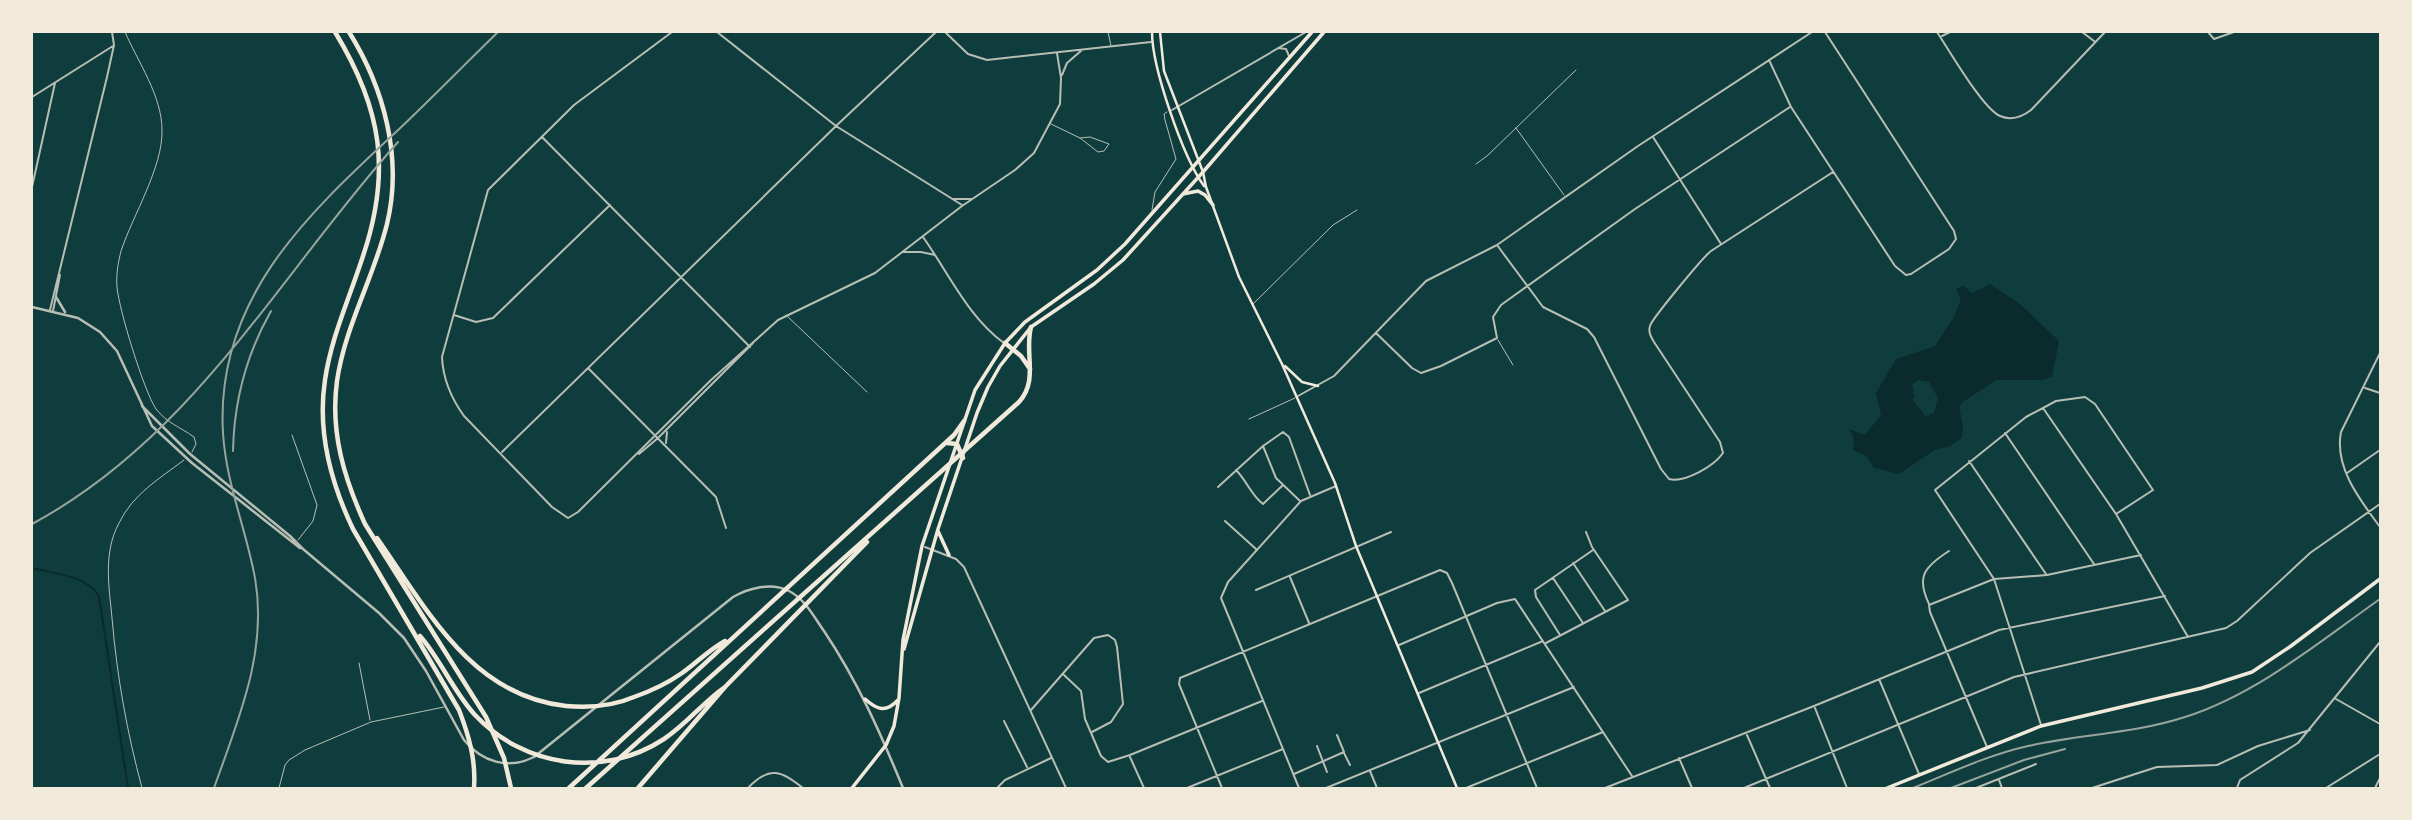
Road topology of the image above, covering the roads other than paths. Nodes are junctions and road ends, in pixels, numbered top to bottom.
1 (112, 32) edge
2 (125, 32) edge
3 (335, 32) edge
4 (349, 32) edge
5 (672, 32) edge
6 (717, 32) edge
7 (936, 32) edge
8 (945, 32) edge
9 (1108, 32) edge
10 (1152, 32) edge
11 (1160, 32) edge
12 (1306, 32) edge
13 (1312, 32) edge
14 (1324, 32) edge
15 (1812, 32) edge
16 (1825, 32) edge
17 (1937, 32) edge
18 (1950, 32) edge
19 (2082, 32) edge
20 (2105, 32) edge
21 (2208, 32) edge
22 (2234, 32) edge
23 (1941, 37) junction
24 (1152, 42) junction
25 (2095, 42) junction
26 (114, 45) junction
27 (1300, 46) junction
28 (1111, 47) junction
29 (1277, 48) junction
30 (1083, 49) junction
31 (1307, 51) junction
32 (1057, 53) junction
33 (1290, 58) junction
34 (1769, 60) junction
35 (1576, 70) dead end
36 (1061, 78) junction
37 (55, 83) junction
38 (32, 97) edge
39 (1178, 107) junction
40 (1791, 107) junction
41 (1171, 110) junction
42 (1051, 124) junction
43 (836, 126) junction
44 (1516, 128) junction
45 (541, 136) junction
46 (1652, 136) junction
47 (1080, 138) junction
48 (1199, 163) junction
49 (1476, 164) dead end
50 (1194, 168) junction
51 (1203, 172) junction
52 (1833, 172) junction
53 (1198, 177) junction
54 (1680, 179) junction
55 (32, 187) edge
56 (1206, 187) junction
57 (1181, 195) junction
58 (1566, 197) junction
59 (952, 199) junction
60 (973, 199) junction
61 (611, 205) junction
62 (1213, 205) junction
63 (962, 206) junction
64 (1357, 210) dead end
65 (1152, 216) junction
66 (923, 236) junction
67 (1721, 244) junction
68 (1497, 245) junction
69 (901, 252) junction
70 (936, 255) junction
71 (60, 271) junction
72 (681, 278) junction
73 (1526, 286) junction
74 (55, 297) junction
75 (1252, 305) junction
76 (32, 307) edge
77 (51, 310) junction
78 (66, 314) junction
79 (454, 315) junction
80 (786, 315) junction
81 (1031, 327) junction
82 (1375, 332) junction
83 (1497, 338) junction
84 (1005, 343) junction
85 (749, 346) junction
86 (1012, 349) junction
87 (2381, 353) edge
88 (1282, 364) junction
89 (1513, 365) dead end
90 (588, 368) junction
91 (723, 369) junction
92 (1030, 370) junction
93 (726, 372) junction
94 (1318, 386) junction
95 (2363, 388) junction
96 (867, 392) dead end
97 (2381, 393) edge
98 (1297, 397) junction
99 (142, 406) junction
100 (2043, 407) junction
101 (1249, 419) dead end
102 (964, 421) junction
103 (667, 429) junction
104 (2005, 433) junction
105 (292, 435) dead end
106 (655, 435) junction
107 (658, 438) junction
108 (653, 443) junction
109 (957, 444) junction
110 (666, 445) junction
111 (1263, 446) junction
112 (938, 449) junction
113 (2381, 450) edge
114 (500, 453) junction
115 (190, 454) junction
116 (636, 456) junction
117 (186, 458) junction
118 (963, 458) junction
119 (1969, 461) junction
120 (1236, 470) junction
121 (2346, 474) junction
122 (1283, 485) junction
123 (1336, 486) junction
124 (1218, 487) dead end
125 (1310, 496) junction
126 (1301, 501) junction
127 (2381, 504) edge
128 (2369, 512) junction
129 (2116, 514) junction
130 (1225, 521) dead end
131 (365, 524) junction
132 (2381, 527) edge
133 (726, 528) dead end
134 (879, 528) junction
135 (938, 529) junction
136 (1391, 532) dead end
137 (1586, 532) dead end
138 (297, 542) junction
139 (922, 546) junction
140 (1356, 546) junction
141 (932, 549) junction
142 (1594, 549) junction
143 (303, 550) junction
144 (1256, 550) junction
145 (1949, 551) dead end
146 (949, 555) junction
147 (2141, 555) junction
148 (1573, 563) junction
149 (2095, 565) junction
150 (2047, 575) junction
151 (1290, 576) junction
152 (1552, 577) junction
153 (1994, 579) junction
154 (2381, 579) edge
155 (1256, 590) dead end
156 (1377, 596) junction
157 (2165, 596) junction
158 (1929, 606) junction
159 (1606, 612) junction
160 (1465, 616) junction
161 (1310, 624) junction
162 (1583, 624) junction
163 (2010, 628) junction
164 (414, 631) junction
165 (1560, 636) junction
166 (731, 638) junction
167 (2188, 638) junction
168 (1545, 642) junction
169 (2381, 642) edge
170 (1398, 645) junction
171 (903, 651) junction
172 (1242, 651) junction
173 (1946, 652) junction
174 (359, 663) dead end
175 (1486, 665) junction
176 (2024, 674) junction
177 (1064, 675) junction
178 (1879, 679) junction
179 (724, 687) junction
180 (1574, 687) junction
181 (1418, 694) junction
182 (1965, 697) junction
183 (900, 698) junction
184 (2335, 698) junction
185 (865, 699) junction
186 (1263, 701) junction
187 (446, 706) junction
188 (1814, 706) junction
189 (1031, 710) junction
190 (1506, 715) junction
191 (1004, 721) dead end
192 (370, 722) junction
193 (2381, 724) edge
194 (1898, 725) junction
195 (2041, 726) junction
196 (1197, 727) junction
197 (2310, 730) junction
198 (1091, 732) junction
199 (1603, 732) junction
200 (1746, 733) junction
201 (1337, 735) dead end
202 (1438, 743) junction
203 (886, 745) junction
204 (1317, 746) dead end
205 (1987, 747) junction
206 (1283, 749) junction
207 (1344, 752) junction
208 (1832, 752) junction
209 (2381, 754) edge
210 (1130, 755) junction
211 (1052, 758) junction
212 (1679, 758) junction
213 (1323, 761) junction
214 (1526, 763) junction
215 (2036, 764) dead end
216 (1350, 765) dead end
217 (1028, 769) junction
218 (1370, 771) junction
219 (1328, 772) dead end
220 (1293, 774) junction
221 (1919, 775) junction
222 (1217, 776) junction
223 (1632, 778) junction
224 (2381, 778) edge
225 (1998, 779) junction
226 (1766, 780) junction
227 (1614, 787) edge
228 (2236, 787) edge
229 (142, 789) edge
230 (279, 789) edge
231 (474, 789) edge
232 (511, 789) edge
233 (569, 789) edge
234 (586, 789) edge
235 (638, 789) edge
236 (748, 789) edge
237 (803, 789) edge
238 (852, 789) edge
239 (903, 789) edge
240 (997, 789) edge
241 (1066, 789) edge
242 (1143, 789) edge
243 (1187, 789) edge
244 (1222, 789) edge
245 (1299, 789) edge
246 (1326, 789) edge
247 (1377, 789) edge
248 (1457, 789) edge
249 (1465, 789) edge
250 (1537, 789) edge
251 (1605, 789) edge
252 (1692, 789) edge
253 (1744, 789) edge
254 (1769, 789) edge
255 (1847, 789) edge
256 (1887, 789) edge
257 (1976, 789) edge
258 (2002, 789) edge
259 (2092, 789) edge
260 (2326, 789) edge
261 (2375, 789) edge

1 - 26 street
2 - 115 lane
3 - 164 highway
4 - 131 highway
5 - 45 street
6 - 43 street
7 - 43 street
8 - 32 street
9 - 28 lane
10 - 24 main road
11 - 39 main road
12 - 29 street
13 - 27 main road
14 - 31 main road
15 - 34 street
16 - 52 street
17 - 23 street
18 - 23 street
19 - 25 street
20 - 25 street
21 - 22 street
23 - 25 street
24 - 28 street
24 - 41 main road
26 - 37 street
26 - 71 street
27 - 31 main road
27 - 33 main road
28 - 30 street
29 - 33 street
29 - 39 street
30 - 32 street
30 - 36 street
31 - 51 main road
32 - 36 street
33 - 48 main road
34 - 40 street
34 - 46 street
35 - 44 lane
36 - 42 street
37 - 38 street
37 - 55 street
39 - 41 street
39 - 48 main road
40 - 52 street
40 - 54 street
41 - 50 main road
41 - 65 lane
42 - 47 lane
42 - 60 street
43 - 59 street
43 - 72 street
44 - 49 lane
44 - 58 lane
45 - 61 street
45 - 79 street
46 - 54 street
46 - 58 street
47 - 47 lane
48 - 50 main road
48 - 51 main road
50 - 53 main road
50 - 65 main road
51 - 53 main road
51 - 56 main road
52 - 67 street
53 - 56 main road
53 - 57 main road
54 - 67 street
54 - 73 street
56 - 62 main road
57 - 62 main road
57 - 81 main road
58 - 68 street
59 - 60 street
59 - 63 street
60 - 63 street
61 - 72 street
61 - 79 street
62 - 75 main road
63 - 66 street
64 - 75 lane
65 - 84 main road
66 - 69 street
66 - 70 street
67 - 73 street
68 - 73 street
68 - 82 street
69 - 70 street
69 - 80 street
70 - 84 street
71 - 74 street
71 - 77 street
72 - 85 street
72 - 90 street
73 - 83 street
74 - 77 street
74 - 78 street
75 - 88 main road
76 - 77 street
77 - 78 street
78 - 99 street
79 - 114 street
80 - 85 street
80 - 96 lane
81 - 86 main road
81 - 92 highway
82 - 83 street
82 - 94 street
83 - 89 lane
84 - 86 highway
84 - 102 main road
85 - 91 street
85 - 93 street
86 - 92 highway
86 - 118 main road
87 - 95 street
88 - 94 main road
88 - 98 main road
90 - 106 street
90 - 114 street
91 - 93 street
91 - 106 street
92 - 134 highway
93 - 103 street
94 - 98 street
95 - 97 street
95 - 121 street
98 - 101 lane
98 - 123 main road
99 - 115 street
99 - 117 street
100 - 104 street
100 - 129 street
100 - 129 street
102 - 109 main road
102 - 112 highway
103 - 107 street
103 - 110 street
104 - 119 street
104 - 149 street
105 - 138 lane
106 - 107 street
106 - 116 street
107 - 108 street
107 - 110 street
108 - 110 street
108 - 116 street
109 - 112 highway
109 - 118 highway
109 - 139 main road
110 - 133 street
111 - 120 street
111 - 122 street
111 - 125 street
112 - 166 highway
113 - 121 street
114 - 116 street
115 - 117 lane
115 - 138 street
117 - 143 street
117 - 229 lane
118 - 135 main road
119 - 150 street
119 - 153 street
120 - 122 street
120 - 124 street
121 - 128 street
122 - 126 street
123 - 125 street
123 - 140 main road
125 - 126 street
126 - 144 street
127 - 128 street
128 - 132 street
128 - 167 street
129 - 147 street
130 - 144 street
131 - 166 highway
131 - 232 highway
134 - 179 highway
134 - 234 highway
135 - 141 main road
135 - 146 main road
136 - 140 street
137 - 142 street
138 - 143 street
139 - 141 street
139 - 171 main road
140 - 151 street
140 - 156 main road
141 - 146 street
141 - 171 main road
142 - 148 street
142 - 159 street
143 - 187 street
144 - 172 street
145 - 158 street
146 - 189 street
147 - 149 street
147 - 157 street
148 - 152 street
148 - 159 street
149 - 150 street
150 - 153 street
151 - 155 street
151 - 161 street
152 - 162 street
152 - 165 street
153 - 158 street
153 - 163 street
154 - 195 main road
156 - 160 street
156 - 161 street
156 - 170 main road
157 - 163 street
157 - 167 street
158 - 173 street
159 - 162 street
160 - 168 street
160 - 170 street
160 - 175 street
161 - 172 street
162 - 165 street
163 - 173 street
163 - 176 street
164 - 179 highway
164 - 231 highway
165 - 168 street
166 - 233 highway
167 - 176 street
168 - 175 street
168 - 180 street
169 - 184 street
170 - 181 main road
171 - 183 main road
172 - 186 street
172 - 196 street
173 - 178 street
173 - 182 street
174 - 192 lane
175 - 181 street
175 - 190 street
176 - 182 street
176 - 195 street
177 - 189 street
177 - 198 street
177 - 198 street
178 - 188 street
178 - 194 street
179 - 235 highway
180 - 190 street
180 - 199 street
181 - 202 main road
182 - 194 street
182 - 205 street
183 - 185 main road
183 - 203 main road
184 - 193 street
184 - 197 street
185 - 187 street
185 - 203 street
186 - 196 street
186 - 206 street
187 - 192 lane
188 - 200 street
188 - 208 street
189 - 211 street
190 - 202 street
190 - 214 street
191 - 217 street
192 - 230 lane
194 - 208 street
194 - 221 street
195 - 205 main road
196 - 210 street
196 - 222 street
197 - 228 street
197 - 259 street
198 - 210 street
199 - 214 street
199 - 223 street
200 - 212 street
200 - 226 street
201 - 207 street
202 - 218 street
202 - 248 main road
203 - 238 main road
203 - 239 street
204 - 213 street
205 - 221 main road
206 - 220 street
206 - 222 street
207 - 213 street
207 - 216 street
208 - 226 street
208 - 255 street
209 - 260 street
210 - 242 street
211 - 217 street
211 - 241 street
212 - 223 street
212 - 252 street
213 - 219 street
213 - 220 street
214 - 249 street
214 - 250 street
215 - 225 street
217 - 240 street
218 - 246 street
218 - 247 street
220 - 245 street
221 - 256 main road
222 - 243 street
222 - 244 street
223 - 227 street
224 - 261 street
225 - 257 street
225 - 258 street
226 - 253 street
226 - 254 street
227 - 251 street
236 - 237 street

